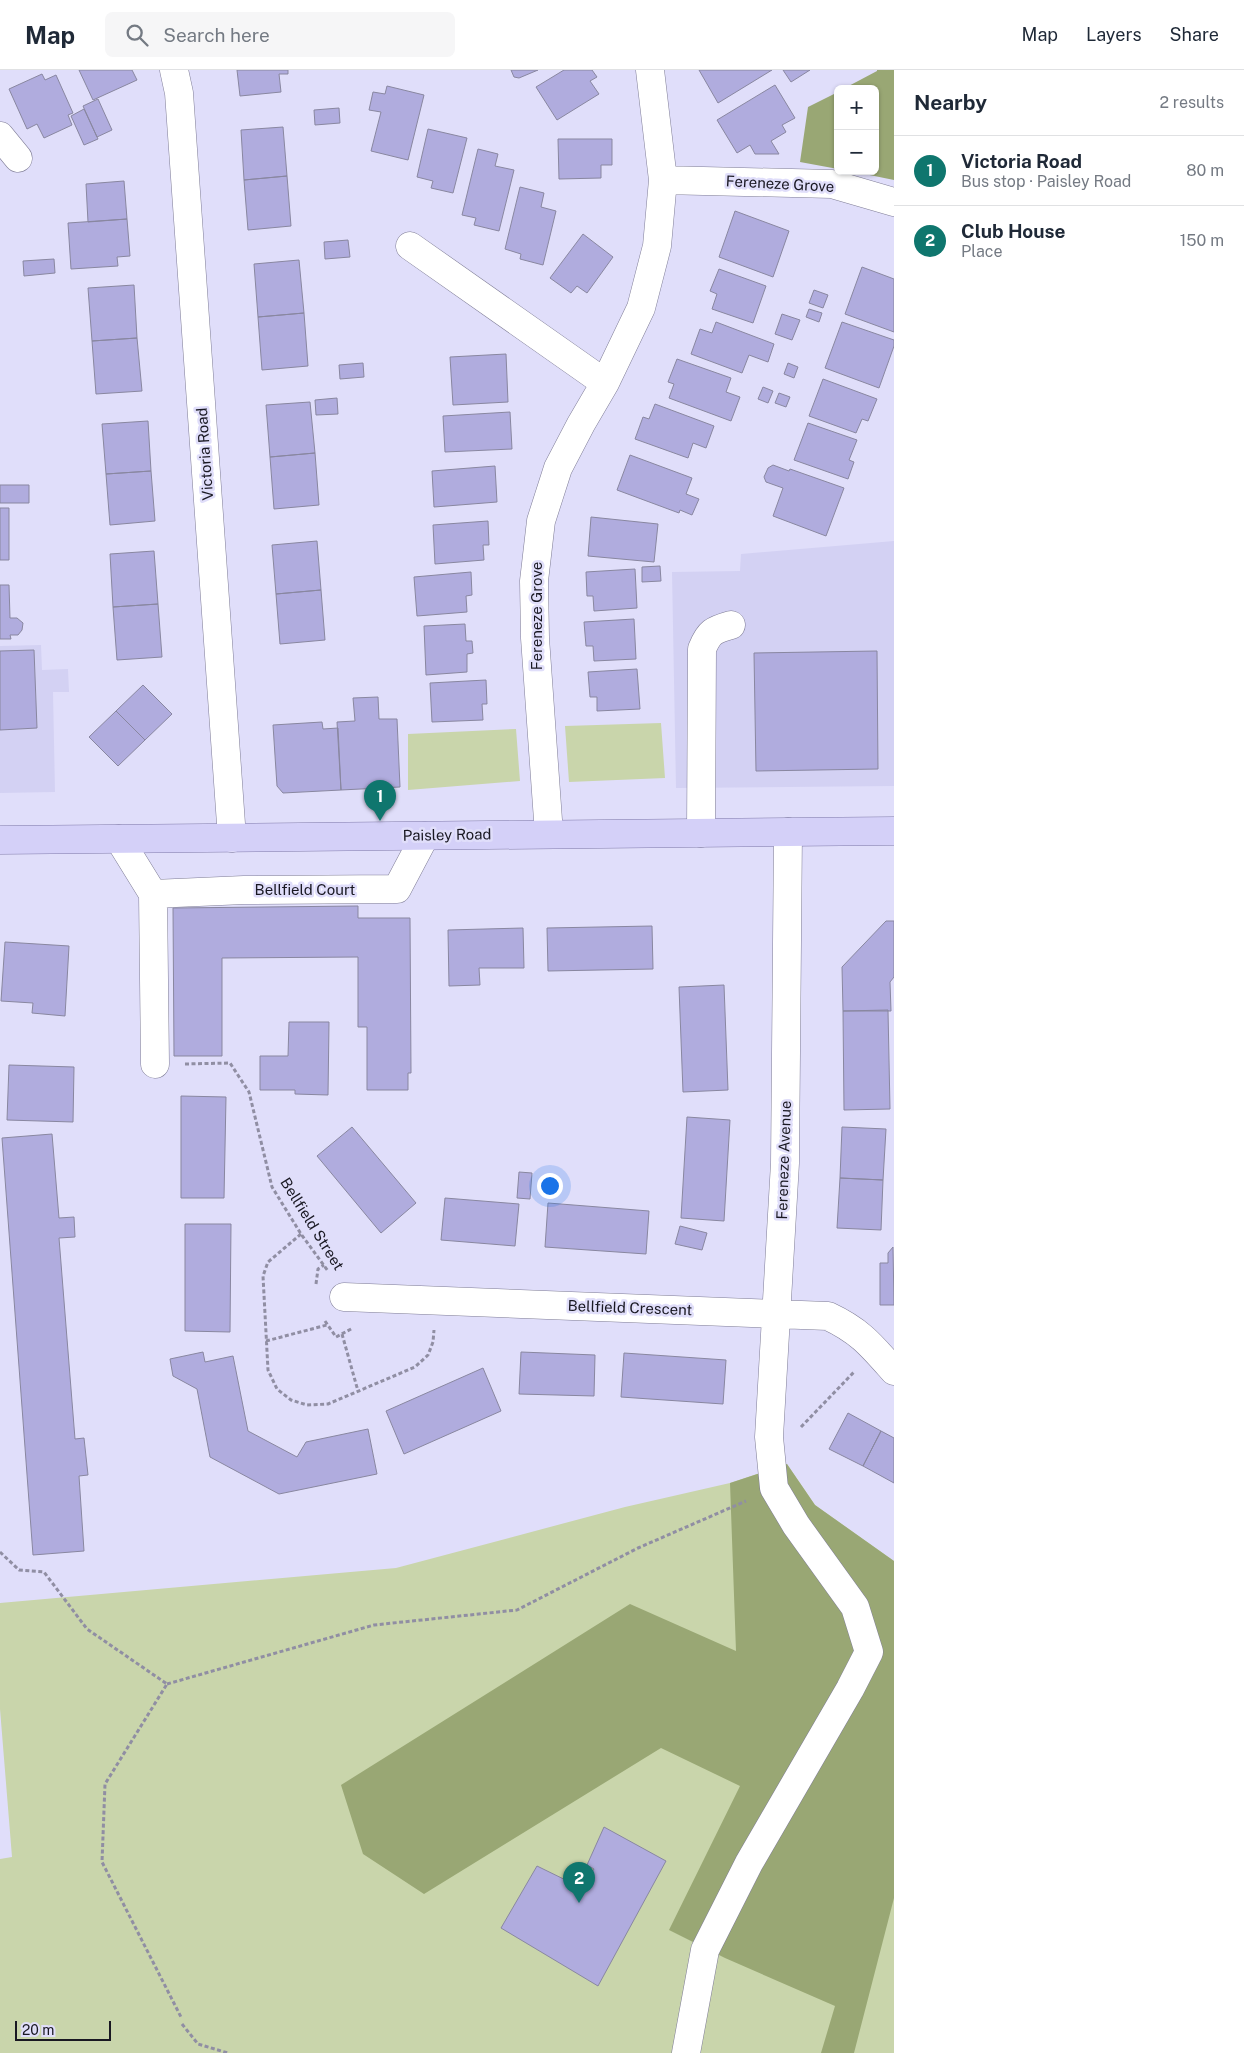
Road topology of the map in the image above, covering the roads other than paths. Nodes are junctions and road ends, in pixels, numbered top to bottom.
1 (174, 70) edge
2 (650, 70) edge
3 (0, 136) edge
4 (18, 158) dead end
5 (663, 180) junction
6 (894, 202) edge
7 (410, 246) dead end
8 (605, 383) junction
9 (731, 626) dead end
10 (894, 831) edge
11 (788, 832) junction
12 (701, 833) junction
13 (549, 834) junction
14 (425, 836) junction
15 (232, 838) junction
16 (119, 839) junction
17 (0, 840) edge
18 (153, 894) junction
19 (155, 1064) road end
20 (344, 1298) road end
21 (776, 1313) junction
22 (894, 1371) edge
23 (686, 2053) edge

1 - 15 street, Victoria Road
2 - 5 street, Fereneze Grove
3 - 4 street
5 - 6 street, Fereneze Grove
5 - 8 street, Fereneze Grove
7 - 8 street
8 - 13 street, Fereneze Grove
9 - 12 street
10 - 11 main road, Paisley Road
11 - 12 main road, Paisley Road
11 - 21 street, Fereneze Avenue
12 - 13 main road, Paisley Road
13 - 14 main road, Paisley Road
14 - 15 main road, Paisley Road
14 - 18 street, Bellfield Court
15 - 16 main road, Paisley Road
16 - 17 main road, Paisley Road
16 - 18 street
18 - 19 street
20 - 21 street, Bellfield Crescent
21 - 22 street, Bellfield Crescent
21 - 23 street, Fereneze Avenue

